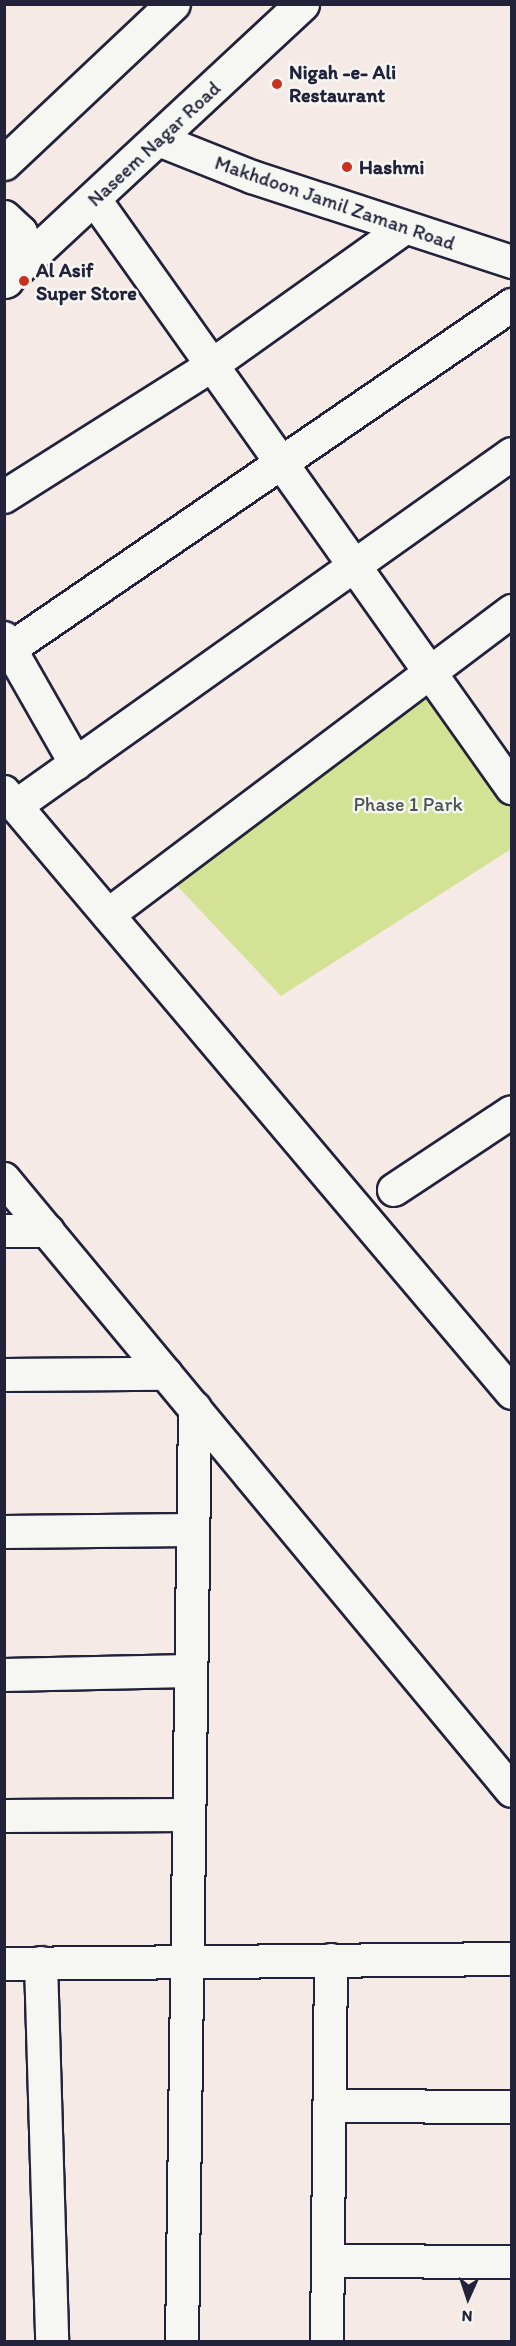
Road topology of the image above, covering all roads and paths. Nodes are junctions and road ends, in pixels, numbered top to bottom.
1 (173, 4) edge
2 (302, 4) edge
3 (159, 140) junction
4 (10, 150) edge
5 (95, 200) junction
6 (4, 217) edge
7 (403, 229) junction
8 (512, 262) edge
9 (5, 281) edge
10 (512, 304) edge
11 (211, 366) junction
12 (512, 453) edge
13 (279, 462) junction
14 (4, 497) edge
15 (353, 566) junction
16 (512, 611) edge
17 (7, 643) edge
18 (428, 671) junction
19 (76, 764) junction
20 (512, 788) edge
21 (10, 799) edge
22 (108, 915) junction
23 (512, 1112) edge
24 (4, 1179) edge
25 (394, 1190) dead end
26 (4, 1231) edge
27 (48, 1231) junction
28 (166, 1374) junction
29 (4, 1375) edge
30 (512, 1393) edge
31 (195, 1408) junction
32 (192, 1530) junction
33 (4, 1533) edge
34 (190, 1671) junction
35 (4, 1675) edge
36 (512, 1791) edge
37 (4, 1815) edge
38 (189, 1815) junction
39 (512, 1959) edge
40 (331, 1960) junction
41 (187, 1962) junction
42 (42, 1963) junction
43 (4, 1964) edge
44 (329, 2106) junction
45 (512, 2107) edge
46 (328, 2261) junction
47 (512, 2262) edge
48 (52, 2342) edge
49 (182, 2342) edge
50 (327, 2342) edge

1 - 4 main road
2 - 3 main road, Naseem Nagar Road
3 - 5 main road, Naseem Nagar Road
3 - 7 street, Makhdoon Jamil Zaman Road
5 - 9 main road, Naseem Nagar Road
5 - 11 street
6 - 9 main road
7 - 8 street, Makhdoon Jamil Zaman Road
7 - 11 street
10 - 13 street
11 - 13 street
11 - 14 street
12 - 15 street
13 - 15 street
13 - 17 street
15 - 18 street
15 - 19 street
16 - 18 street
17 - 19 street
18 - 20 street
18 - 22 street
19 - 21 street
21 - 22 street
22 - 30 street
23 - 25 street
24 - 27 street
26 - 27 street
27 - 28 street
28 - 29 street
28 - 31 street
31 - 32 street
31 - 36 street
32 - 33 street
32 - 34 street
34 - 35 street
34 - 38 street
37 - 38 street
38 - 41 street
39 - 40 street
40 - 41 street
40 - 44 street
41 - 42 street
41 - 49 street
42 - 43 street
42 - 48 street
44 - 45 street
44 - 46 street
46 - 47 street
46 - 50 street

